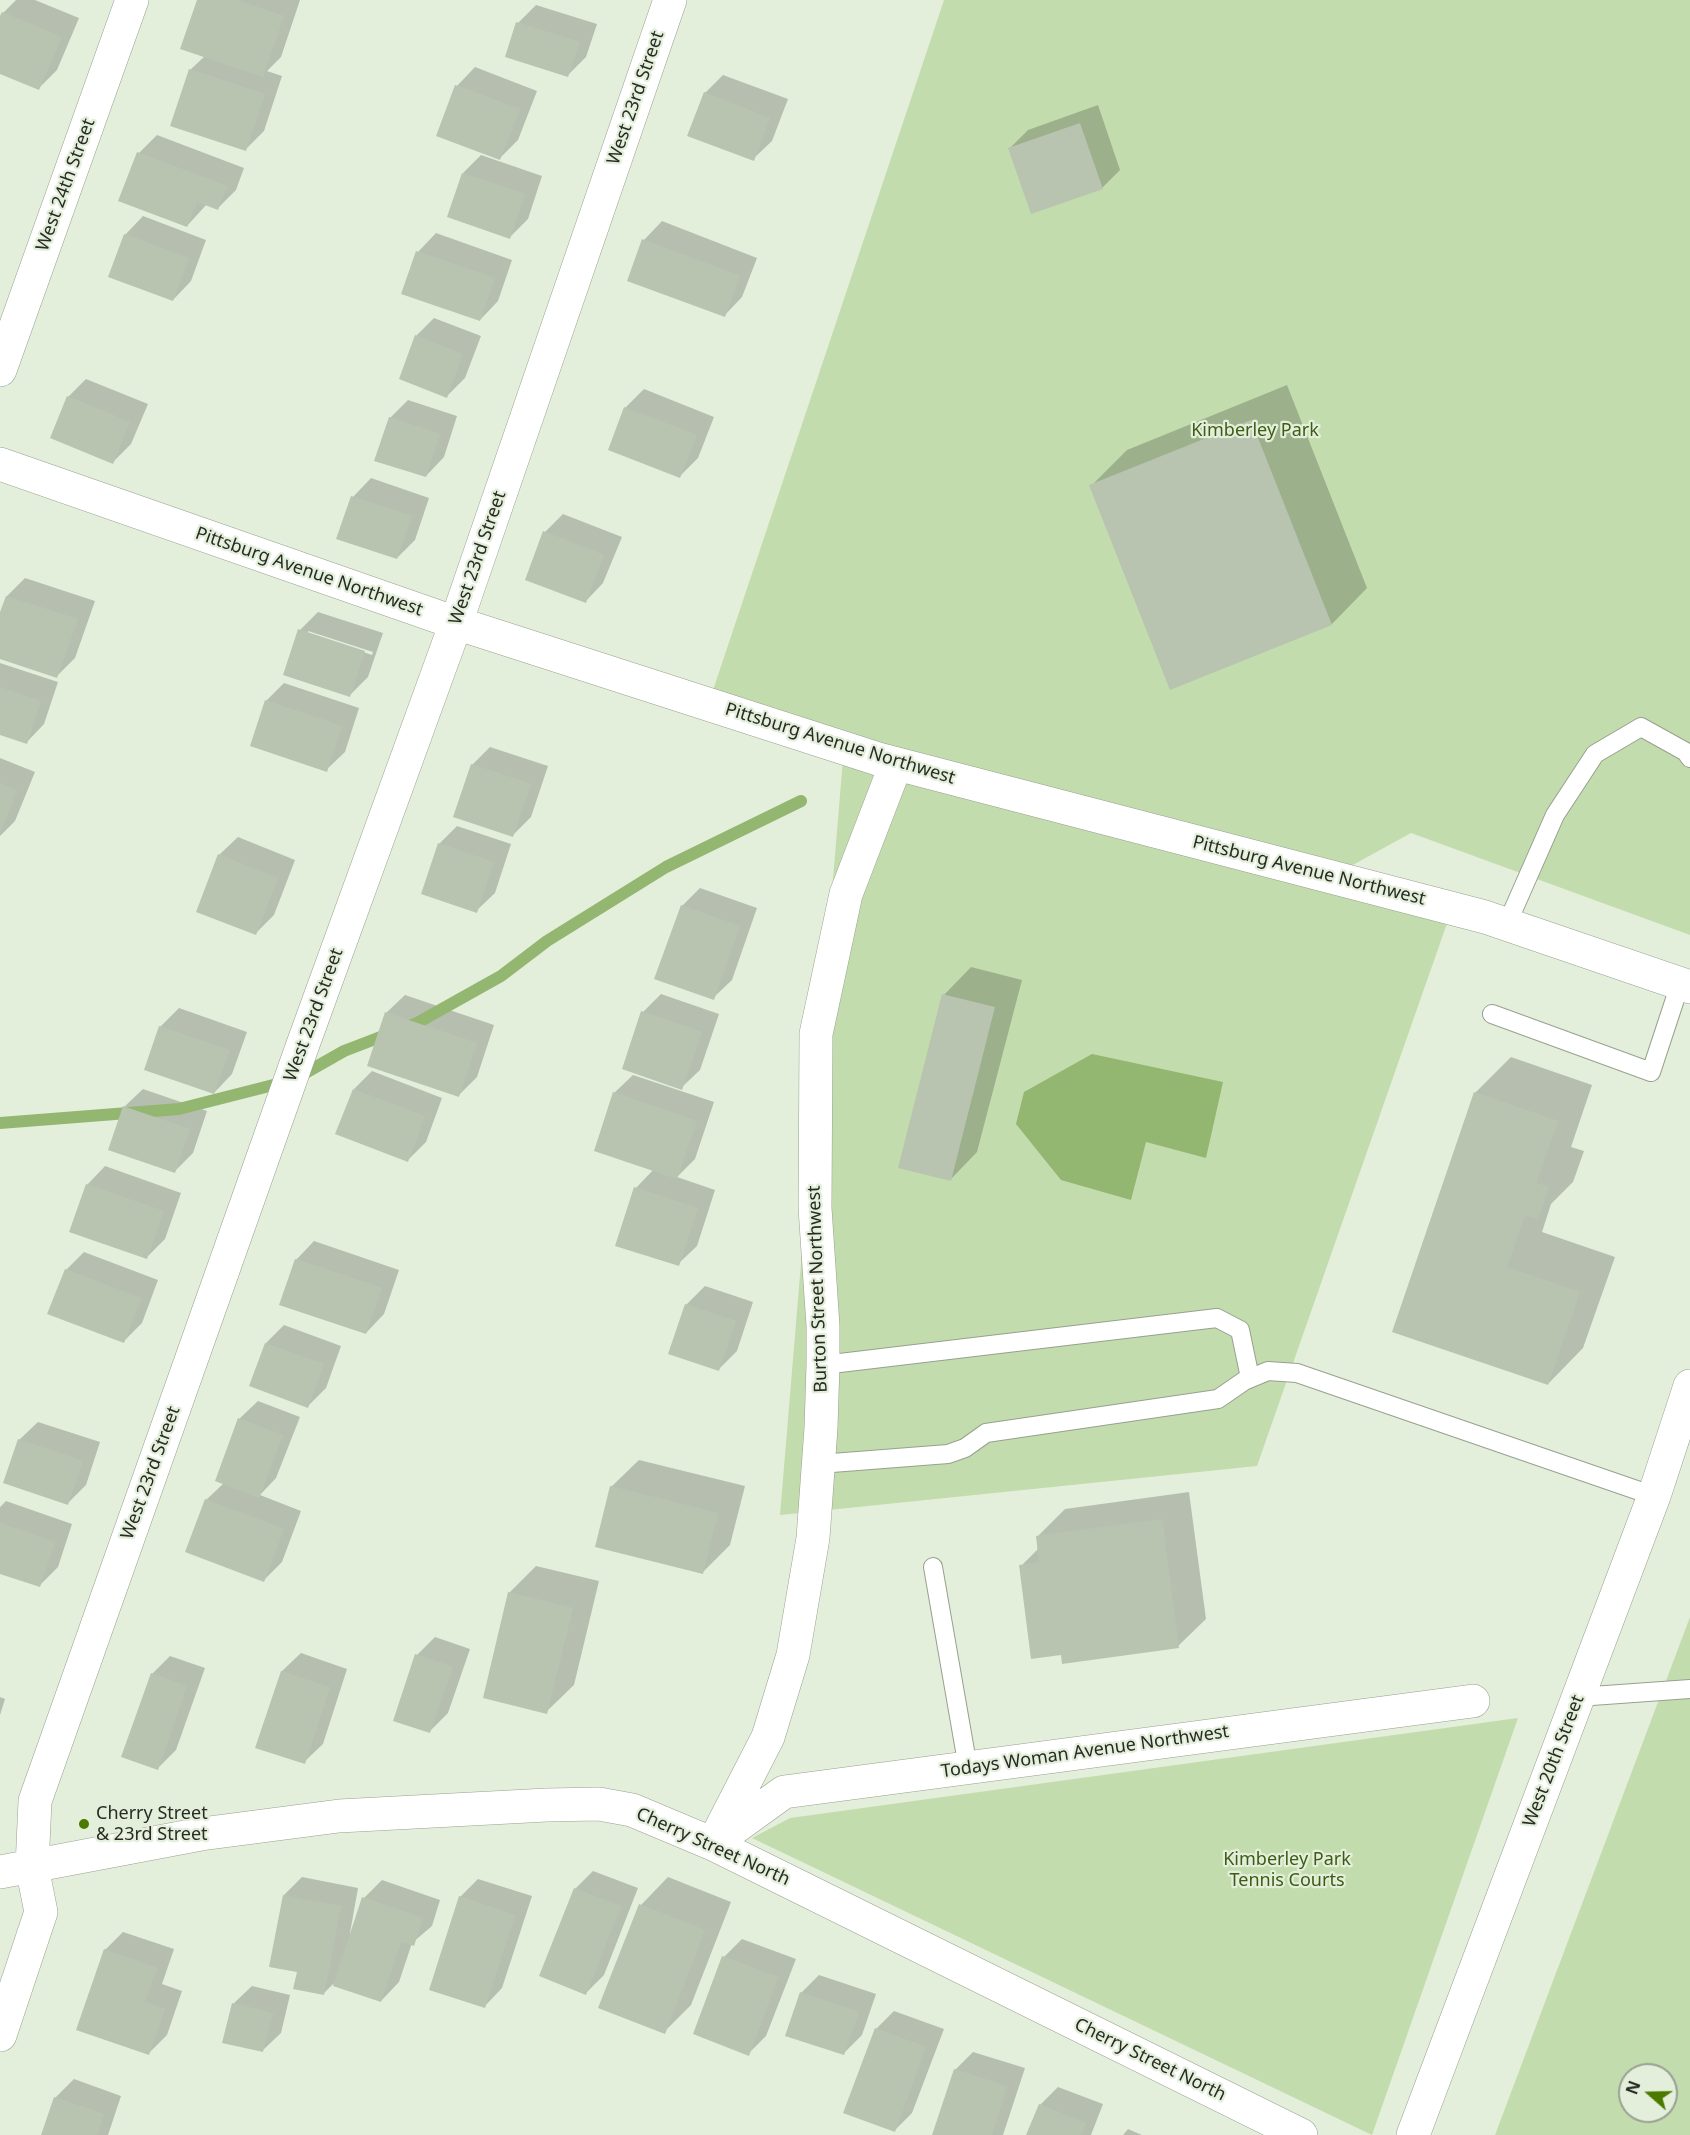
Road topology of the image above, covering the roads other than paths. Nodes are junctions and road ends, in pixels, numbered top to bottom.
1 (132, 0) edge
2 (670, 0) edge
3 (0, 370) edge
4 (0, 464) edge
5 (456, 623) junction
6 (1690, 758) edge
7 (896, 764) junction
8 (1507, 924) junction
9 (1685, 986) edge
10 (1492, 1014) dead end
11 (823, 1365) junction
12 (1250, 1378) junction
13 (1690, 1386) edge
14 (819, 1464) junction
15 (1654, 1496) junction
16 (933, 1567) dead end
17 (1690, 1689) edge
18 (1578, 1696) junction
19 (1473, 1701) dead end
20 (968, 1768) junction
21 (713, 1844) junction
22 (32, 1867) junction
23 (0, 1872) edge
24 (0, 2035) edge
25 (1301, 2135) edge
26 (1413, 2135) edge

1 - 3 street, West 24th Street
2 - 5 street, West 23rd Street
4 - 5 street, Pittsburg Avenue Northwest
5 - 7 street, Pittsburg Avenue Northwest
5 - 22 street, West 23rd Street
6 - 8 lane
7 - 8 street, Pittsburg Avenue Northwest
7 - 11 street, Burton Street Northwest
8 - 9 street, Pittsburg Avenue Northwest
9 - 10 lane
11 - 12 lane
11 - 14 street, Burton Street Northwest
12 - 14 lane
12 - 15 lane
13 - 15 street, West 20th Street
14 - 21 street, Burton Street Northwest
15 - 18 street, West 20th Street
16 - 20 lane
17 - 18 lane
18 - 26 street, West 20th Street
19 - 20 street, Todays Woman Avenue Northwest
20 - 21 street, Todays Woman Avenue Northwest
21 - 22 street, Cherry Street North
21 - 25 street, Cherry Street North
22 - 23 street, Cherry Street North
22 - 24 street, West 23rd Street

